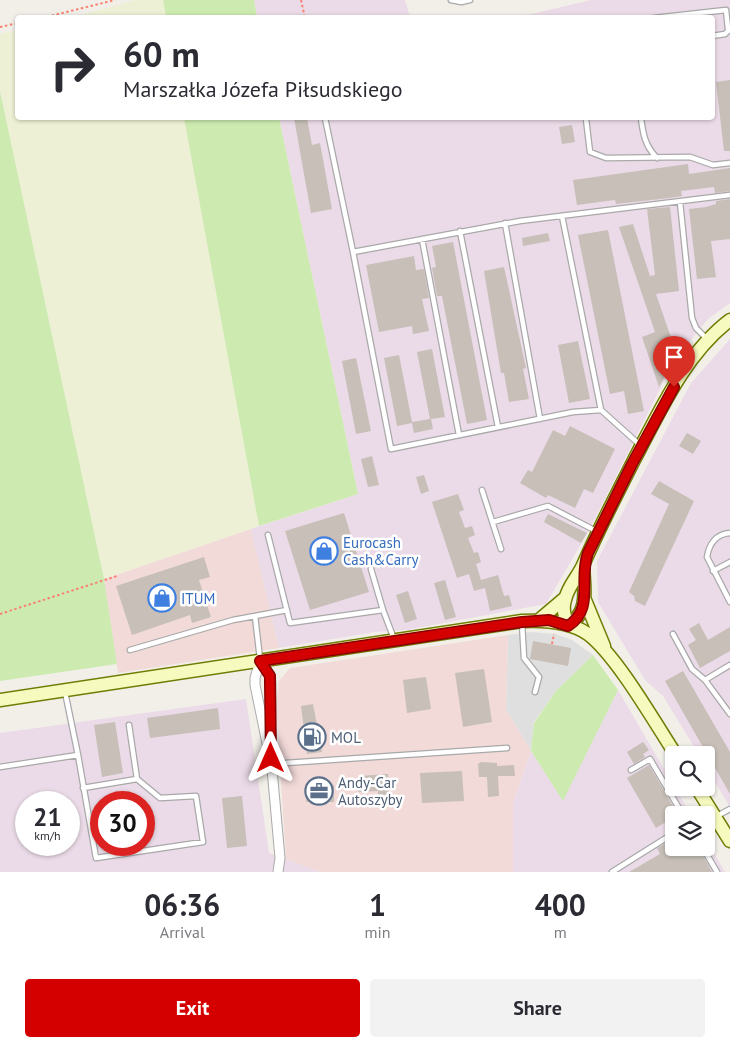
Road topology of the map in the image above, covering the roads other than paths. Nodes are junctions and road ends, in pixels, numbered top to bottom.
1 (451, 0) edge
2 (470, 0) edge
3 (681, 15) edge
4 (729, 29) edge
5 (715, 36) edge
6 (325, 120) edge
7 (586, 120) edge
8 (641, 120) edge
9 (657, 158) junction
10 (730, 163) edge
11 (730, 195) edge
12 (680, 202) junction
13 (562, 216) junction
14 (505, 223) junction
15 (460, 231) junction
16 (422, 239) junction
17 (353, 252) junction
18 (730, 320) edge
19 (708, 340) junction
20 (601, 410) junction
21 (540, 419) junction
22 (498, 428) junction
23 (459, 435) junction
24 (641, 447) junction
25 (482, 490) dead end
26 (493, 522) junction
27 (598, 532) junction
28 (730, 532) edge
29 (268, 536) dead end
30 (501, 549) dead end
31 (730, 562) edge
32 (583, 566) junction
33 (371, 569) dead end
34 (713, 571) junction
35 (565, 598) junction
36 (585, 599) junction
37 (730, 602) edge
38 (287, 610) junction
39 (383, 610) junction
40 (255, 616) junction
41 (540, 620) junction
42 (522, 622) junction
43 (568, 626) junction
44 (673, 634) dead end
45 (394, 641) junction
46 (130, 650) dead end
47 (607, 653) junction
48 (265, 660) junction
49 (730, 665) edge
50 (705, 680) junction
51 (65, 690) junction
52 (535, 692) dead end
53 (0, 700) edge
54 (730, 714) edge
55 (129, 725) dead end
56 (670, 746) edge
57 (506, 748) dead end
58 (78, 755) junction
59 (271, 761) junction
60 (0, 767) edge
61 (631, 770) dead end
62 (137, 779) junction
63 (83, 788) junction
64 (702, 796) edge
65 (678, 806) edge
66 (730, 809) edge
67 (716, 817) junction
68 (665, 839) edge
69 (730, 841) edge
70 (707, 856) edge
71 (278, 872) edge
72 (612, 872) edge
73 (717, 872) edge

1 - 2 lane
3 - 4 lane
4 - 5 lane
6 - 17 lane
7 - 9 lane
8 - 9 lane
9 - 10 lane
11 - 12 lane
12 - 13 lane
12 - 19 lane
13 - 14 lane
13 - 20 lane
14 - 15 lane
14 - 21 lane
15 - 16 lane
15 - 22 lane
16 - 17 lane
16 - 23 lane
17 - 23 lane
18 - 19 main road
19 - 24 main road
20 - 21 lane
20 - 24 lane
21 - 22 lane
22 - 23 lane
24 - 27 main road
25 - 26 lane
26 - 27 lane
26 - 30 lane
27 - 32 main road
28 - 34 lane
29 - 38 lane
31 - 34 lane
32 - 35 main road
32 - 36 main road
33 - 39 lane
34 - 37 lane
35 - 41 main road
35 - 43 main road
36 - 43 main road
36 - 47 main road
38 - 39 lane
38 - 40 lane
39 - 45 lane
40 - 46 lane
40 - 48 lane
41 - 42 main road
41 - 43 main road
42 - 45 main road
42 - 52 lane
43 - 47 main road
44 - 50 lane
45 - 48 main road
47 - 56 main road
48 - 51 main road
48 - 59 street
48 - 59 street
49 - 50 lane
50 - 54 lane
51 - 53 main road
51 - 58 lane
55 - 62 lane
57 - 59 lane
58 - 60 lane
58 - 63 lane
59 - 71 street
61 - 65 lane
62 - 63 lane
62 - 63 lane
64 - 67 main road
66 - 67 lane
67 - 69 main road
68 - 72 lane
70 - 73 lane

